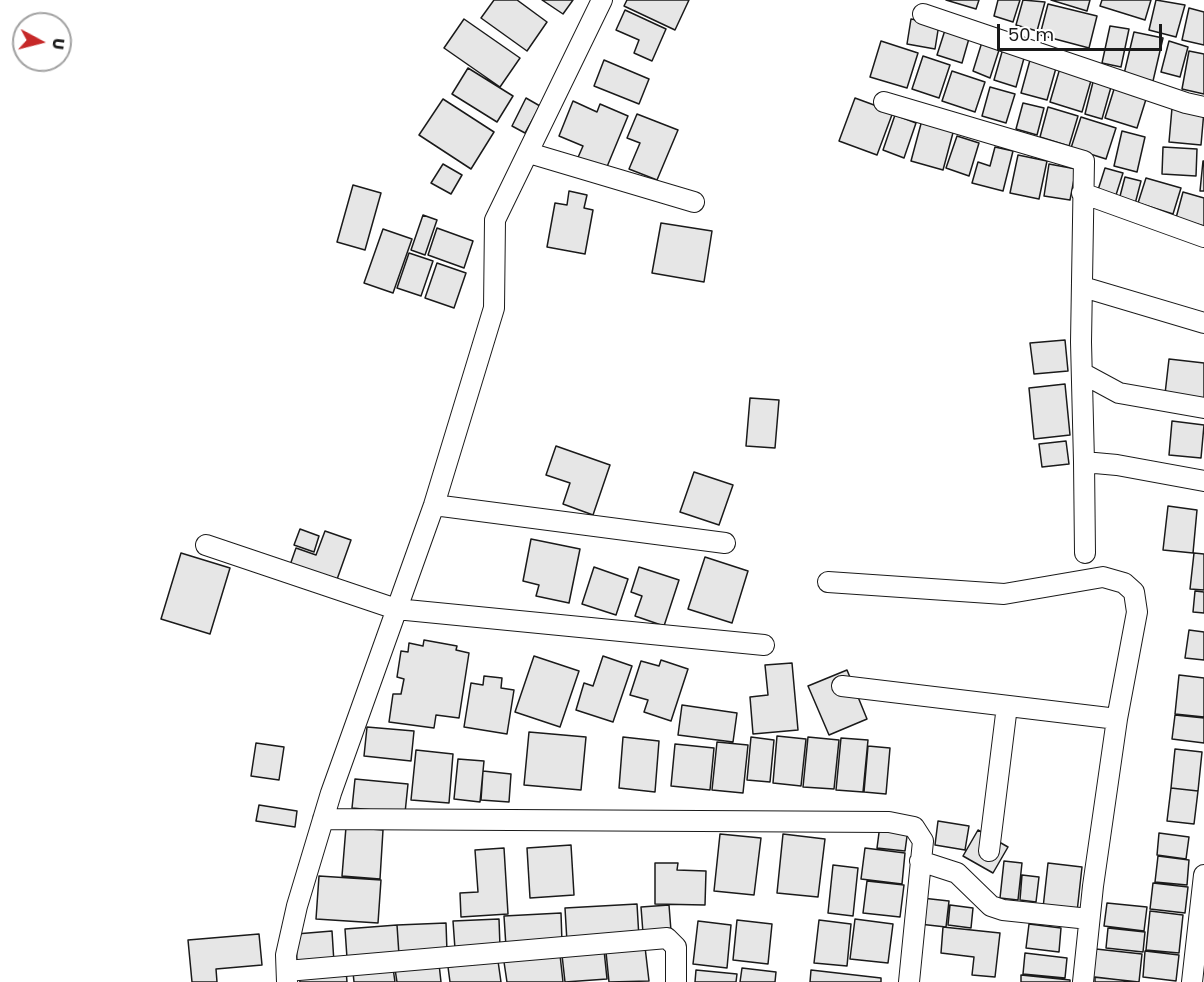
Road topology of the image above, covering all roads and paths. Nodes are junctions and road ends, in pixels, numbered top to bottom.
1 (602, 0) edge
2 (923, 14) dead end
3 (884, 102) dead end
4 (1204, 107) edge
5 (529, 153) junction
6 (1082, 193) junction
7 (694, 202) dead end
8 (1204, 237) edge
9 (1083, 287) junction
10 (1204, 323) edge
11 (1082, 373) junction
12 (1204, 408) edge
13 (1084, 462) junction
14 (1204, 481) edge
15 (434, 505) junction
16 (725, 543) dead end
17 (206, 545) dead end
18 (1085, 553) dead end
19 (828, 582) dead end
20 (396, 609) junction
21 (764, 645) dead end
22 (842, 686) dead end
23 (1007, 706) junction
24 (1117, 719) junction
25 (323, 819) junction
26 (989, 851) dead end
27 (920, 861) junction
28 (1204, 875) edge
29 (1089, 919) junction
30 (1200, 945) edge
31 (287, 976) edge
32 (676, 982) edge
33 (909, 982) edge
34 (1083, 982) edge
35 (1192, 982) edge

1 - 5 street
2 - 4 street
3 - 6 street
5 - 7 street
5 - 15 street
6 - 8 street
6 - 9 street
9 - 10 street
9 - 11 street
11 - 12 street
11 - 13 street
13 - 14 street
13 - 18 street
15 - 16 street
15 - 20 street
17 - 20 street
19 - 24 street
20 - 21 street
20 - 25 street
22 - 23 street
23 - 24 street
23 - 26 street
24 - 29 street
25 - 27 street
25 - 31 street
27 - 29 street
27 - 33 street
28 - 30 street
29 - 34 street
30 - 35 street
31 - 32 street

